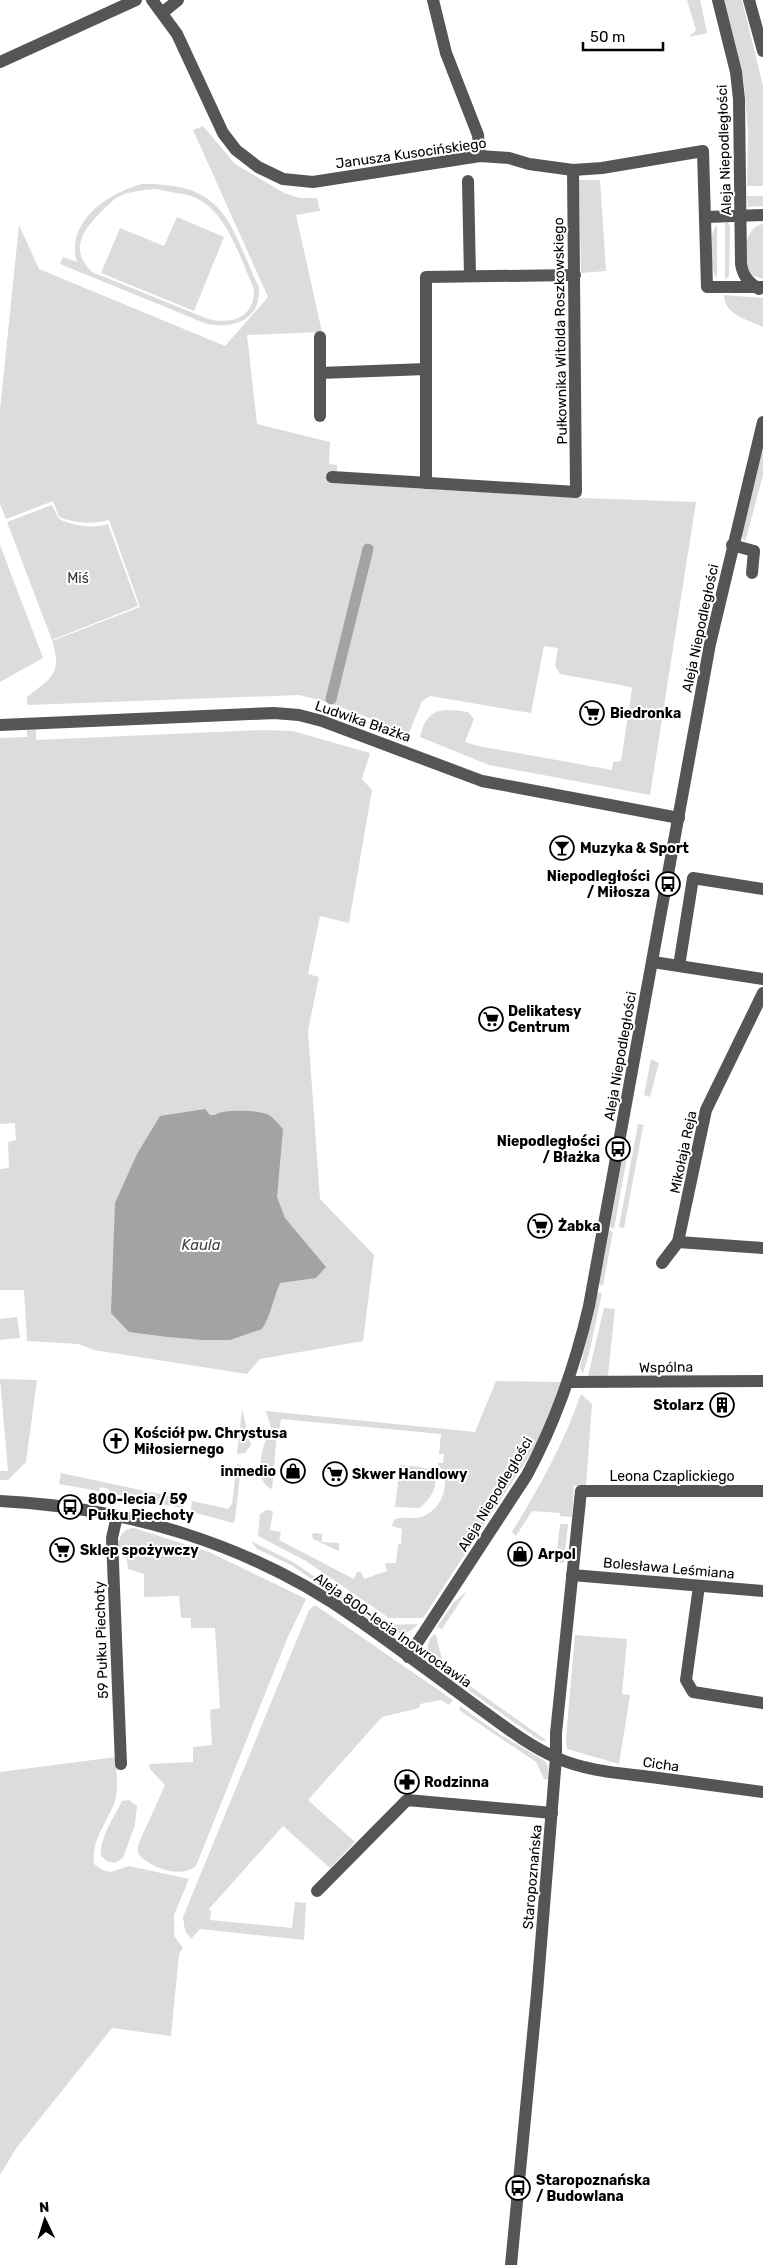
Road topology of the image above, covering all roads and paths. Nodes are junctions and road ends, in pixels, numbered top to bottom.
1 (136, 0) edge
2 (152, 0) edge
3 (178, 0) edge
4 (433, 0) edge
5 (718, 0) edge
6 (749, 0) edge
7 (162, 13) junction
8 (763, 51) edge
9 (0, 62) edge
10 (480, 156) junction
11 (572, 170) junction
12 (468, 181) dead end
13 (763, 215) edge
14 (741, 216) junction
15 (706, 217) junction
16 (575, 275) junction
17 (470, 276) junction
18 (760, 288) edge
19 (320, 337) dead end
20 (426, 369) junction
21 (320, 373) junction
22 (320, 416) dead end
23 (763, 422) edge
24 (332, 478) dead end
25 (426, 483) junction
26 (732, 545) junction
27 (759, 548) edge
28 (752, 573) dead end
29 (0, 725) edge
30 (679, 818) junction
31 (763, 888) edge
32 (653, 962) junction
33 (678, 966) junction
34 (763, 979) edge
35 (763, 993) edge
36 (678, 1242) junction
37 (763, 1248) edge
38 (662, 1263) dead end
39 (763, 1381) edge
40 (569, 1382) junction
41 (581, 1491) joint
42 (763, 1491) edge
43 (0, 1501) edge
44 (117, 1516) junction
45 (572, 1575) junction
46 (699, 1586) junction
47 (763, 1591) edge
48 (408, 1657) junction
49 (763, 1703) edge
50 (556, 1758) junction
51 (121, 1764) dead end
52 (763, 1792) edge
53 (552, 1813) junction
54 (317, 1891) dead end
55 (511, 2265) edge

1 - 9 street
2 - 7 street, Janusza Kusocińskiego
3 - 7 street
4 - 10 street
5 - 14 street, Aleja Niepodległości
6 - 8 street
7 - 10 street, Janusza Kusocińskiego
10 - 11 street, Janusza Kusocińskiego
11 - 15 street, Janusza Kusocińskiego
11 - 16 street, Pułkownika Witolda Roszkowskiego
12 - 17 street
13 - 14 street
14 - 15 street
14 - 18 street, Aleja Niepodległości
15 - 18 street, Janusza Kusocińskiego
16 - 17 street
16 - 25 street, Pułkownika Witolda Roszkowskiego
17 - 20 street
19 - 21 street
20 - 21 street
20 - 25 street
21 - 22 street
23 - 26 street, Aleja Niepodległości
24 - 25 street
26 - 27 street
26 - 30 street, Aleja Niepodległości
27 - 28 street
29 - 30 street, Ludwika Błażka
30 - 32 street, Aleja Niepodległości
31 - 33 street
32 - 33 street
32 - 40 street, Aleja Niepodległości
33 - 34 street
35 - 36 street, Mikołaja Reja
36 - 37 street
36 - 38 street, Mikołaja Reja
39 - 40 street, Wspólna
40 - 48 street, Aleja Niepodległości
41 - 42 street, Leona Czaplickiego
41 - 45 street, Staropoznańska
43 - 44 street, Aleja 800-lecia Inowrocławia
44 - 48 street, Aleja 800-lecia Inowrocławia
44 - 51 street, 59 Pułku Piechoty
45 - 46 street, Bolesława Leśmiana
45 - 50 street, Staropoznańska
46 - 47 street, Bolesława Leśmiana
46 - 49 street
48 - 50 street, Aleja 800-lecia Inowrocławia
50 - 52 street, Cicha
50 - 53 street, Staropoznańska
53 - 54 street
53 - 55 street, Staropoznańska

